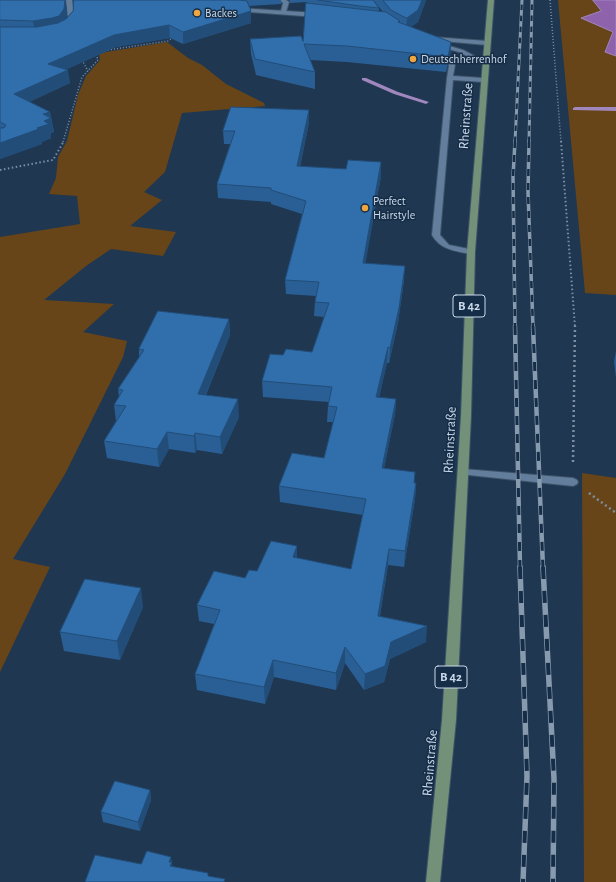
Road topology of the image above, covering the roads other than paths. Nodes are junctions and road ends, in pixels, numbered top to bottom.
1 (69, 0) edge
2 (283, 0) edge
3 (491, 0) edge
4 (235, 10) edge
5 (284, 12) junction
6 (322, 15) edge
7 (65, 29) edge
8 (487, 43) junction
9 (453, 59) dead end
10 (485, 63) junction
11 (450, 78) junction
12 (483, 80) junction
13 (471, 252) junction
14 (463, 472) junction
15 (573, 482) road end
16 (433, 882) edge

1 - 7 street
2 - 5 street
3 - 8 main road, Rheinstraße / B 42
4 - 5 street
5 - 6 street
8 - 10 main road, Rheinstraße / B 42
8 - 10 street
9 - 11 street
10 - 12 main road, Rheinstraße / B 42
11 - 12 street
11 - 13 street
12 - 13 main road, Rheinstraße / B 42
13 - 14 main road, Rheinstraße / B 42
14 - 15 street
14 - 16 main road, Rheinstraße / B 42

